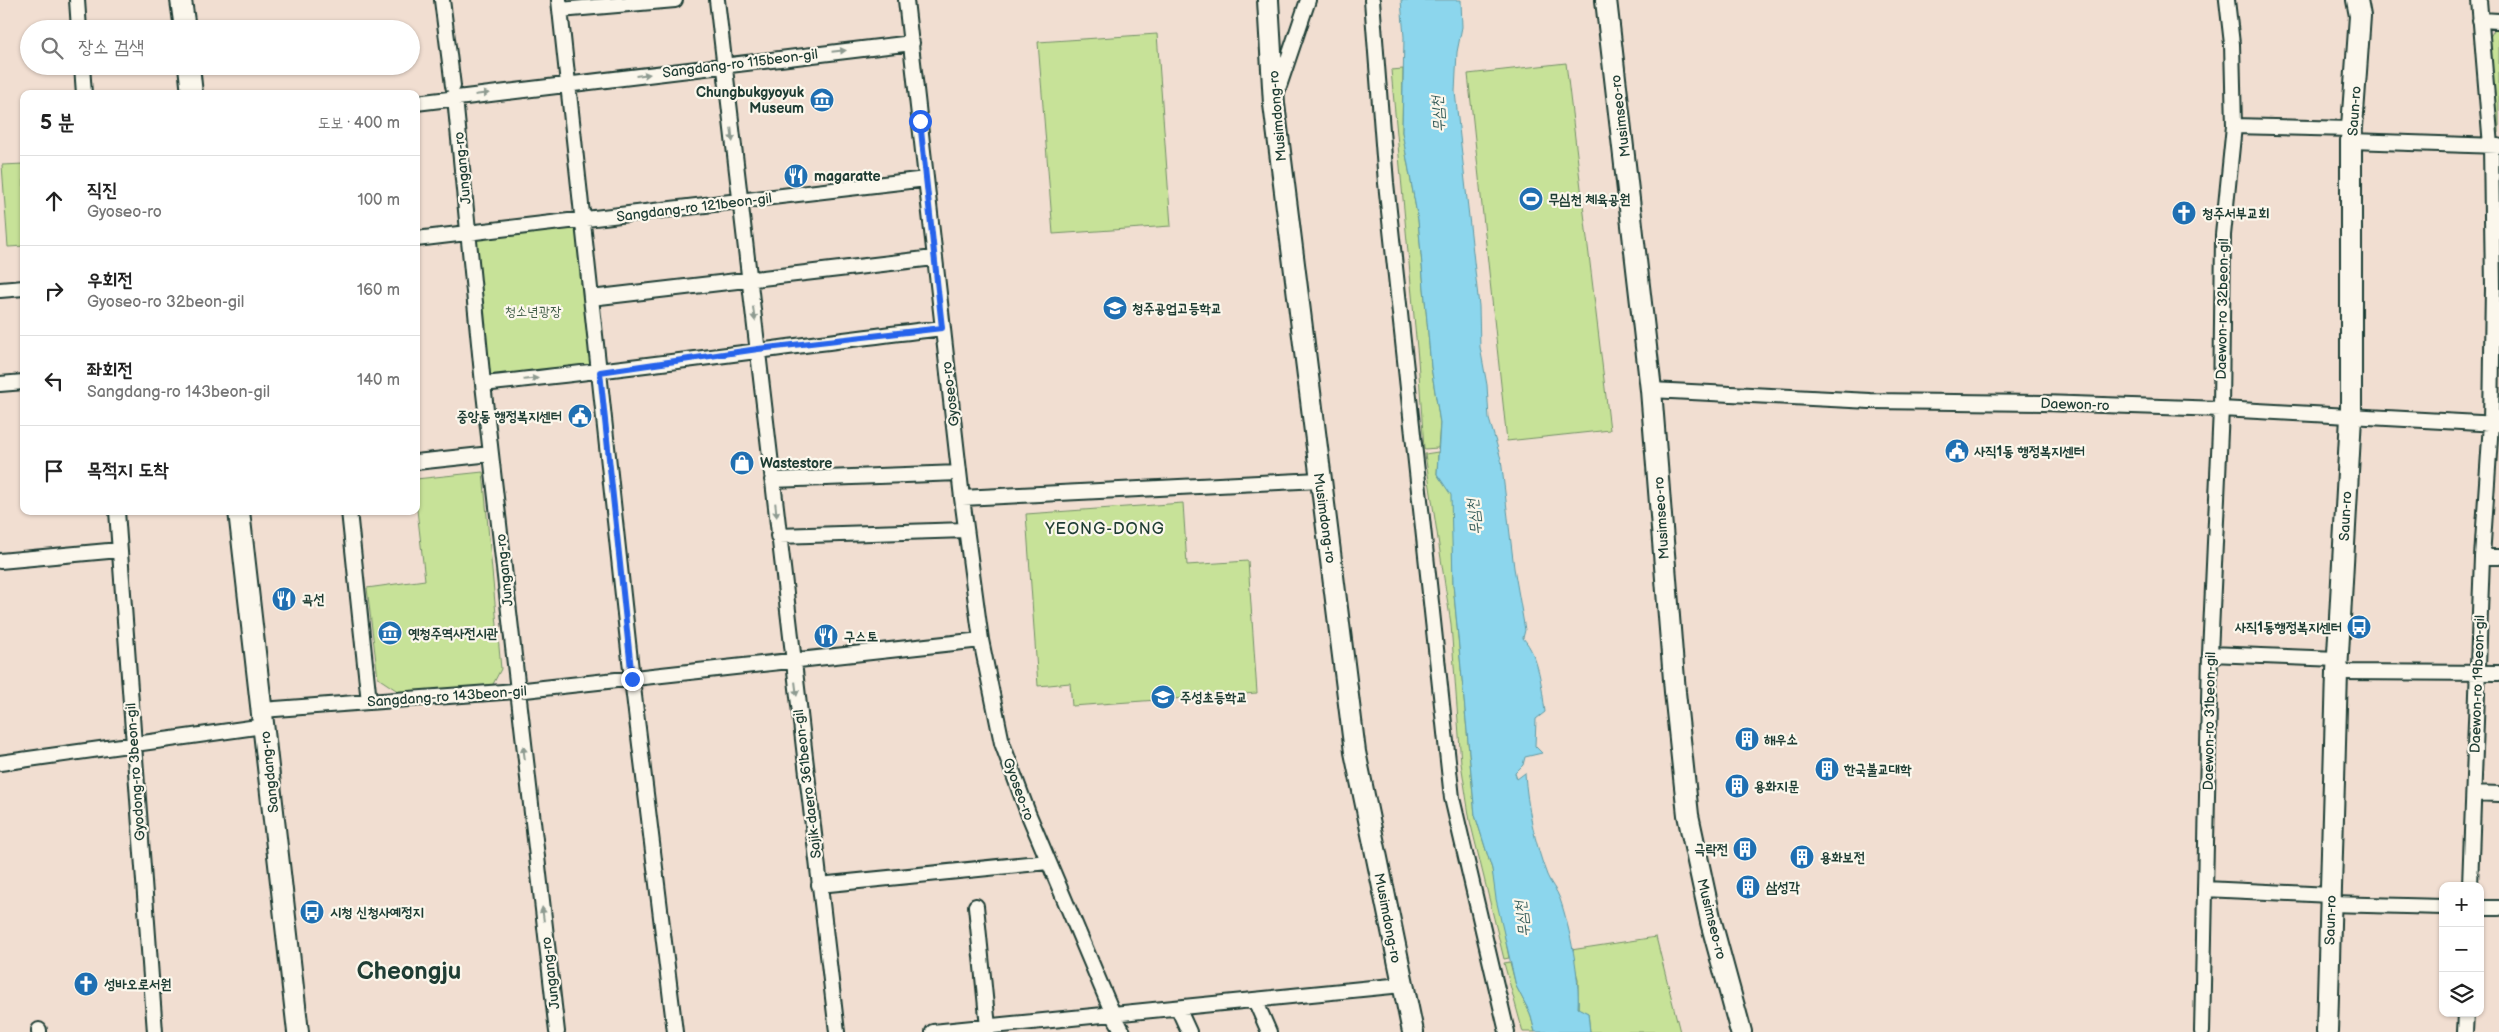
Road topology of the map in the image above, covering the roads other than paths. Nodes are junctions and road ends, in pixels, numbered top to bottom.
1 (76, 0) edge
2 (181, 0) edge
3 (442, 0) edge
4 (675, 0) edge
5 (717, 0) edge
6 (906, 0) edge
7 (1268, 0) edge
8 (1308, 0) edge
9 (1372, 0) edge
10 (1606, 0) edge
11 (2227, 0) edge
12 (2357, 0) edge
13 (2479, 0) edge
14 (559, 5) edge
15 (78, 20) edge
16 (184, 20) edge
17 (2480, 20) junction
18 (2499, 21) edge
19 (912, 43) junction
20 (724, 64) junction
21 (83, 75) edge
22 (190, 75) edge
23 (568, 84) junction
24 (453, 86) dead end
25 (84, 90) edge
26 (192, 90) edge
27 (420, 102) edge
28 (1274, 104) junction
29 (456, 108) dead end
30 (2234, 126) junction
31 (2352, 135) junction
32 (2495, 146) edge
33 (926, 179) junction
34 (739, 202) junction
35 (582, 220) junction
36 (469, 233) junction
37 (420, 239) edge
38 (934, 258) junction
39 (749, 279) junction
40 (2496, 287) edge
41 (20, 288) edge
42 (0, 290) edge
43 (591, 298) junction
44 (942, 328) junction
45 (758, 349) junction
46 (600, 372) junction
47 (20, 382) edge
48 (0, 384) edge
49 (483, 384) junction
50 (1651, 390) junction
51 (2221, 410) junction
52 (2351, 417) junction
53 (2495, 424) edge
54 (491, 454) junction
55 (420, 462) edge
56 (959, 473) junction
57 (772, 480) junction
58 (1320, 480) junction
59 (962, 498) junction
60 (117, 515) edge
61 (239, 515) edge
62 (349, 515) edge
63 (966, 530) junction
64 (778, 536) junction
65 (120, 550) junction
66 (2482, 557) junction
67 (2499, 558) edge
68 (0, 561) edge
69 (980, 640) junction
70 (2210, 654) junction
71 (792, 661) junction
72 (2338, 666) junction
73 (2477, 672) junction
74 (2499, 673) edge
75 (632, 679) junction
76 (516, 691) junction
77 (369, 702) junction
78 (263, 718) junction
79 (133, 744) junction
80 (0, 763) edge
81 (2474, 793) junction
82 (2499, 794) edge
83 (1048, 862) junction
84 (2470, 882) edge
85 (819, 885) junction
86 (2205, 889) junction
87 (2330, 900) junction
88 (976, 906) dead end
89 (2439, 907) edge
90 (2484, 908) edge
91 (2499, 908) edge
92 (1402, 985) junction
93 (1255, 1000) junction
94 (1178, 1008) junction
95 (1113, 1014) junction
96 (2466, 1017) edge
97 (988, 1026) junction
98 (155, 1032) edge
99 (298, 1032) edge
100 (557, 1032) edge
101 (675, 1032) edge
102 (837, 1032) edge
103 (933, 1032) edge
104 (1123, 1032) edge
105 (1190, 1032) edge
106 (1269, 1032) edge
107 (1413, 1032) edge
108 (1507, 1032) edge
109 (1742, 1032) edge
110 (2202, 1032) edge
111 (2327, 1032) edge
112 (2465, 1032) edge

1 - 15 street
2 - 16 street
3 - 24 street
4 - 14 street
5 - 20 street, Sajik-daero 361beon-gil
6 - 19 street, Gyoseo-ro
7 - 28 street, Musimdong-ro
8 - 28 street
9 - 108 street
10 - 50 street, Musimseo-ro
11 - 30 street, Daewon-ro 32beon-gil
12 - 31 street, Saun-ro
13 - 17 street, Daewon-ro 19beon-gil
14 - 23 street
17 - 18 street
17 - 32 street, Daewon-ro 19beon-gil
20 -> 19 street, Sangdang-ro 115beon-gil
19 - 33 street, Gyoseo-ro
23 -> 20 street, Sangdang-ro 115beon-gil
20 -> 34 street, Sajik-daero 361beon-gil
21 - 25 street
22 - 26 street
27 -> 23 street, Sangdang-ro 115beon-gil
23 - 35 street
28 - 58 street, Musimdong-ro
29 - 36 street, Jungang-ro
30 - 31 street
30 - 51 street, Daewon-ro 32beon-gil
31 - 32 street
31 - 52 street, Saun-ro
32 - 40 street, Daewon-ro 19beon-gil
33 - 34 street, Sangdang-ro 121beon-gil
33 - 38 street, Gyoseo-ro
34 - 35 street, Sangdang-ro 121beon-gil
34 - 39 street, Sajik-daero 361beon-gil
35 - 36 street, Sangdang-ro 121beon-gil
35 - 43 street
36 - 37 street, Sangdang-ro 121beon-gil
36 - 49 street, Jungang-ro
38 - 39 street
38 - 44 street, Gyoseo-ro
39 - 43 street
39 -> 45 street, Sajik-daero 361beon-gil
40 - 53 street, Daewon-ro 19beon-gil
41 - 42 street
43 - 46 street
44 - 45 street
44 - 56 street, Gyoseo-ro
45 - 46 street
45 - 57 street, Sajik-daero 361beon-gil
49 -> 46 street
46 - 75 street
47 - 48 street
49 - 54 street, Jungang-ro
50 - 51 street, Daewon-ro
50 - 109 street, Musimseo-ro
51 - 52 street, Daewon-ro
51 - 70 street, Daewon-ro 31beon-gil
52 - 53 street, Daewon-ro
52 - 72 street, Saun-ro
53 - 66 street, Daewon-ro 19beon-gil
54 - 55 street
54 - 76 street, Jungang-ro
56 - 57 street
56 - 59 street, Gyoseo-ro
57 -> 64 street, Sajik-daero 361beon-gil
58 - 59 street
58 - 92 street, Musimdong-ro
59 - 63 street, Gyoseo-ro
60 - 65 street, Gyodong-ro 3beon-gil
61 - 78 street, Sangdang-ro
62 - 77 street
63 - 64 street
63 - 69 street, Gyoseo-ro
64 - 71 street, Sajik-daero 361beon-gil
65 - 68 street
65 - 79 street, Gyodong-ro 3beon-gil
66 - 67 street
66 - 73 street, Daewon-ro 19beon-gil
69 - 71 street, Sangdang-ro 143beon-gil
69 - 83 street, Gyoseo-ro
70 - 72 street
70 - 86 street, Daewon-ro 31beon-gil
71 - 75 street, Sangdang-ro 143beon-gil
71 -> 85 street, Sajik-daero 361beon-gil
72 - 73 street
72 - 87 street, Saun-ro
73 - 74 street
73 - 81 street, Daewon-ro 19beon-gil
75 - 76 street, Sangdang-ro 143beon-gil
75 - 101 street
76 - 77 street, Sangdang-ro 143beon-gil
100 -> 76 street, Jungang-ro
77 - 78 street, Sangdang-ro 143beon-gil
78 - 79 street, Sangdang-ro 143beon-gil
78 - 99 street, Sangdang-ro
79 - 80 street, Sangdang-ro 143beon-gil
79 - 98 street, Gyodong-ro 3beon-gil
81 - 82 street
81 - 84 street, Daewon-ro 19beon-gil
83 - 85 street
83 - 95 street, Gyoseo-ro
85 - 102 street, Sajik-daero 361beon-gil
86 - 87 street
86 - 110 street, Daewon-ro 31beon-gil
87 - 89 street
87 - 111 street, Saun-ro
88 - 97 street
90 - 91 street
92 - 93 street
92 - 107 street, Musimdong-ro
93 - 94 street
93 - 106 street
94 - 95 street
94 - 105 street
95 - 97 street
95 - 104 street, Gyoseo-ro
96 - 112 street
97 - 103 street

